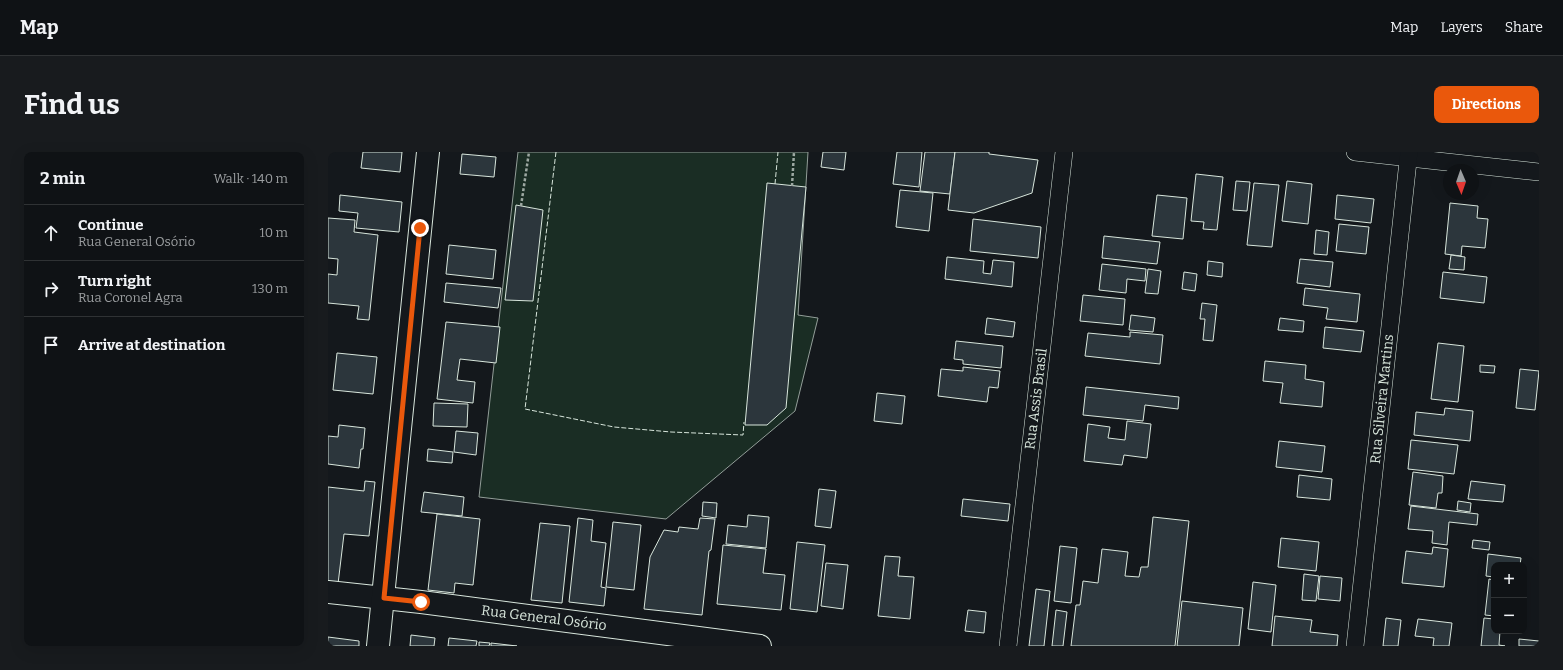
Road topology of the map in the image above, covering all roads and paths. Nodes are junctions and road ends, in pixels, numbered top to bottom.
1 (428, 152) edge
2 (529, 152) edge
3 (794, 152) edge
4 (1064, 152) edge
5 (1355, 152) edge
6 (1408, 155) edge
7 (1539, 172) edge
8 (792, 186) dead end
9 (521, 206) dead end
10 (328, 592) edge
11 (384, 598) junction
12 (378, 646) edge
13 (760, 646) edge
14 (1008, 646) edge
15 (1355, 646) edge

1 - 11 street
2 - 9 path
3 - 8 path
4 - 14 street, Rua Assis Brasil
5 - 6 street
6 - 7 street
6 - 15 street, Rua Silveira Martins
10 - 11 street, Rua General Osório
11 - 12 street
11 - 13 street, Rua General Osório

